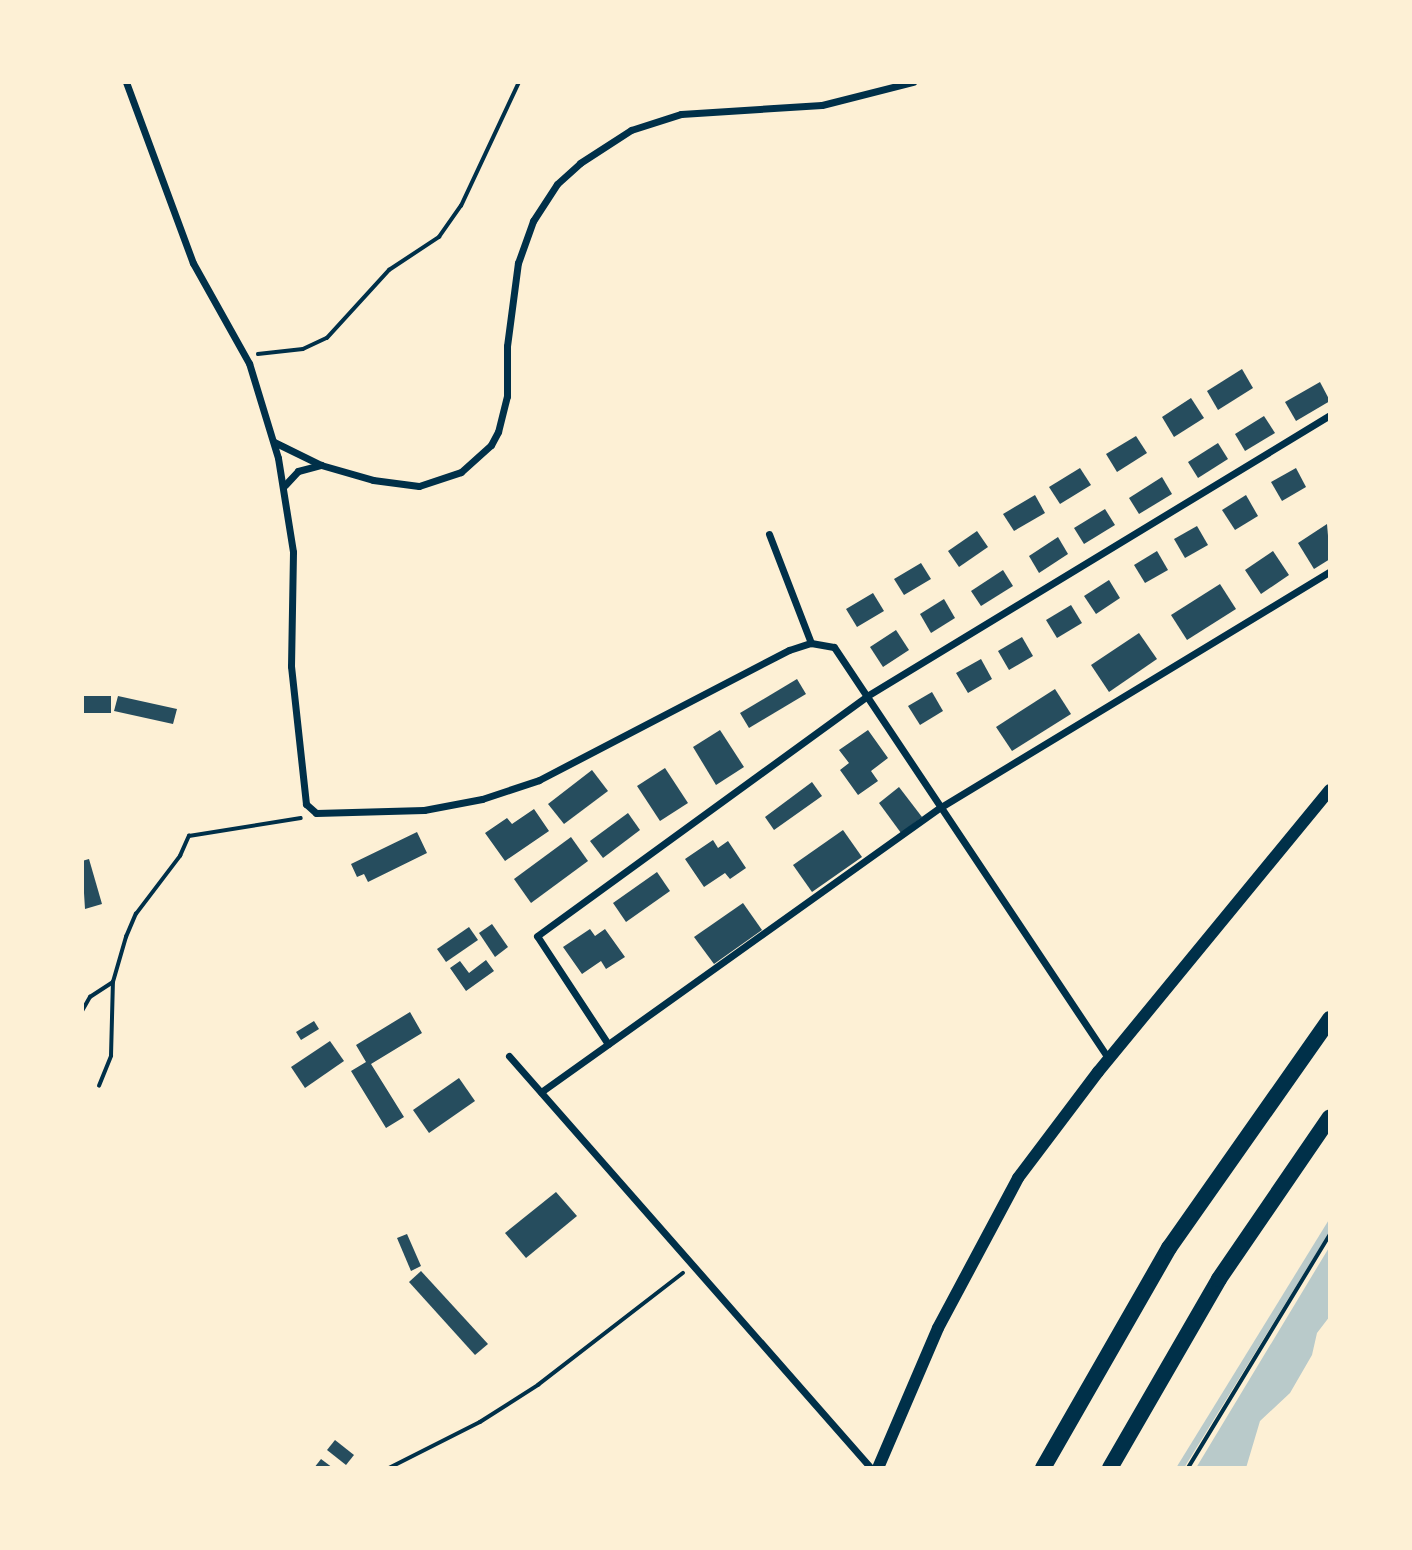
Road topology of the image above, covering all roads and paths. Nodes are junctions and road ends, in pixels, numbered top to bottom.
1 (126, 82) edge
2 (519, 82) edge
3 (913, 82) edge
4 (246, 356) junction
5 (1330, 415) edge
6 (274, 442) junction
7 (321, 465) junction
8 (284, 486) junction
9 (769, 534) dead end
10 (1330, 571) edge
11 (811, 643) junction
12 (867, 696) junction
13 (1330, 790) edge
14 (941, 807) junction
15 (316, 813) junction
16 (113, 982) junction
17 (82, 997) edge
18 (90, 997) junction
19 (82, 1011) edge
20 (1330, 1019) edge
21 (608, 1044) junction
22 (509, 1056) dead end
23 (1109, 1060) junction
24 (99, 1086) dead end
25 (541, 1093) junction
26 (1330, 1117) edge
27 (1330, 1234) edge
28 (692, 1265) junction
29 (388, 1468) edge
30 (871, 1468) edge
31 (878, 1468) edge
32 (1043, 1468) edge
33 (1110, 1468) edge
34 (1188, 1468) edge

1 - 4 street
2 - 4 path
3 - 7 street
4 - 6 street
5 - 12 street
6 - 7 street
6 - 8 street
7 - 8 street
8 - 15 street
9 - 11 street
10 - 14 street
11 - 12 street
11 - 15 street
12 - 14 street
12 - 21 street
13 - 23 main road
14 - 21 street
14 - 23 street
15 - 16 path
16 - 18 path
16 - 24 path
17 - 18 path
18 - 19 path
20 - 32 highway
21 - 25 street
22 - 25 street
23 - 31 main road
25 - 28 street
26 - 33 highway
27 - 34 path
28 - 29 path
28 - 30 street

